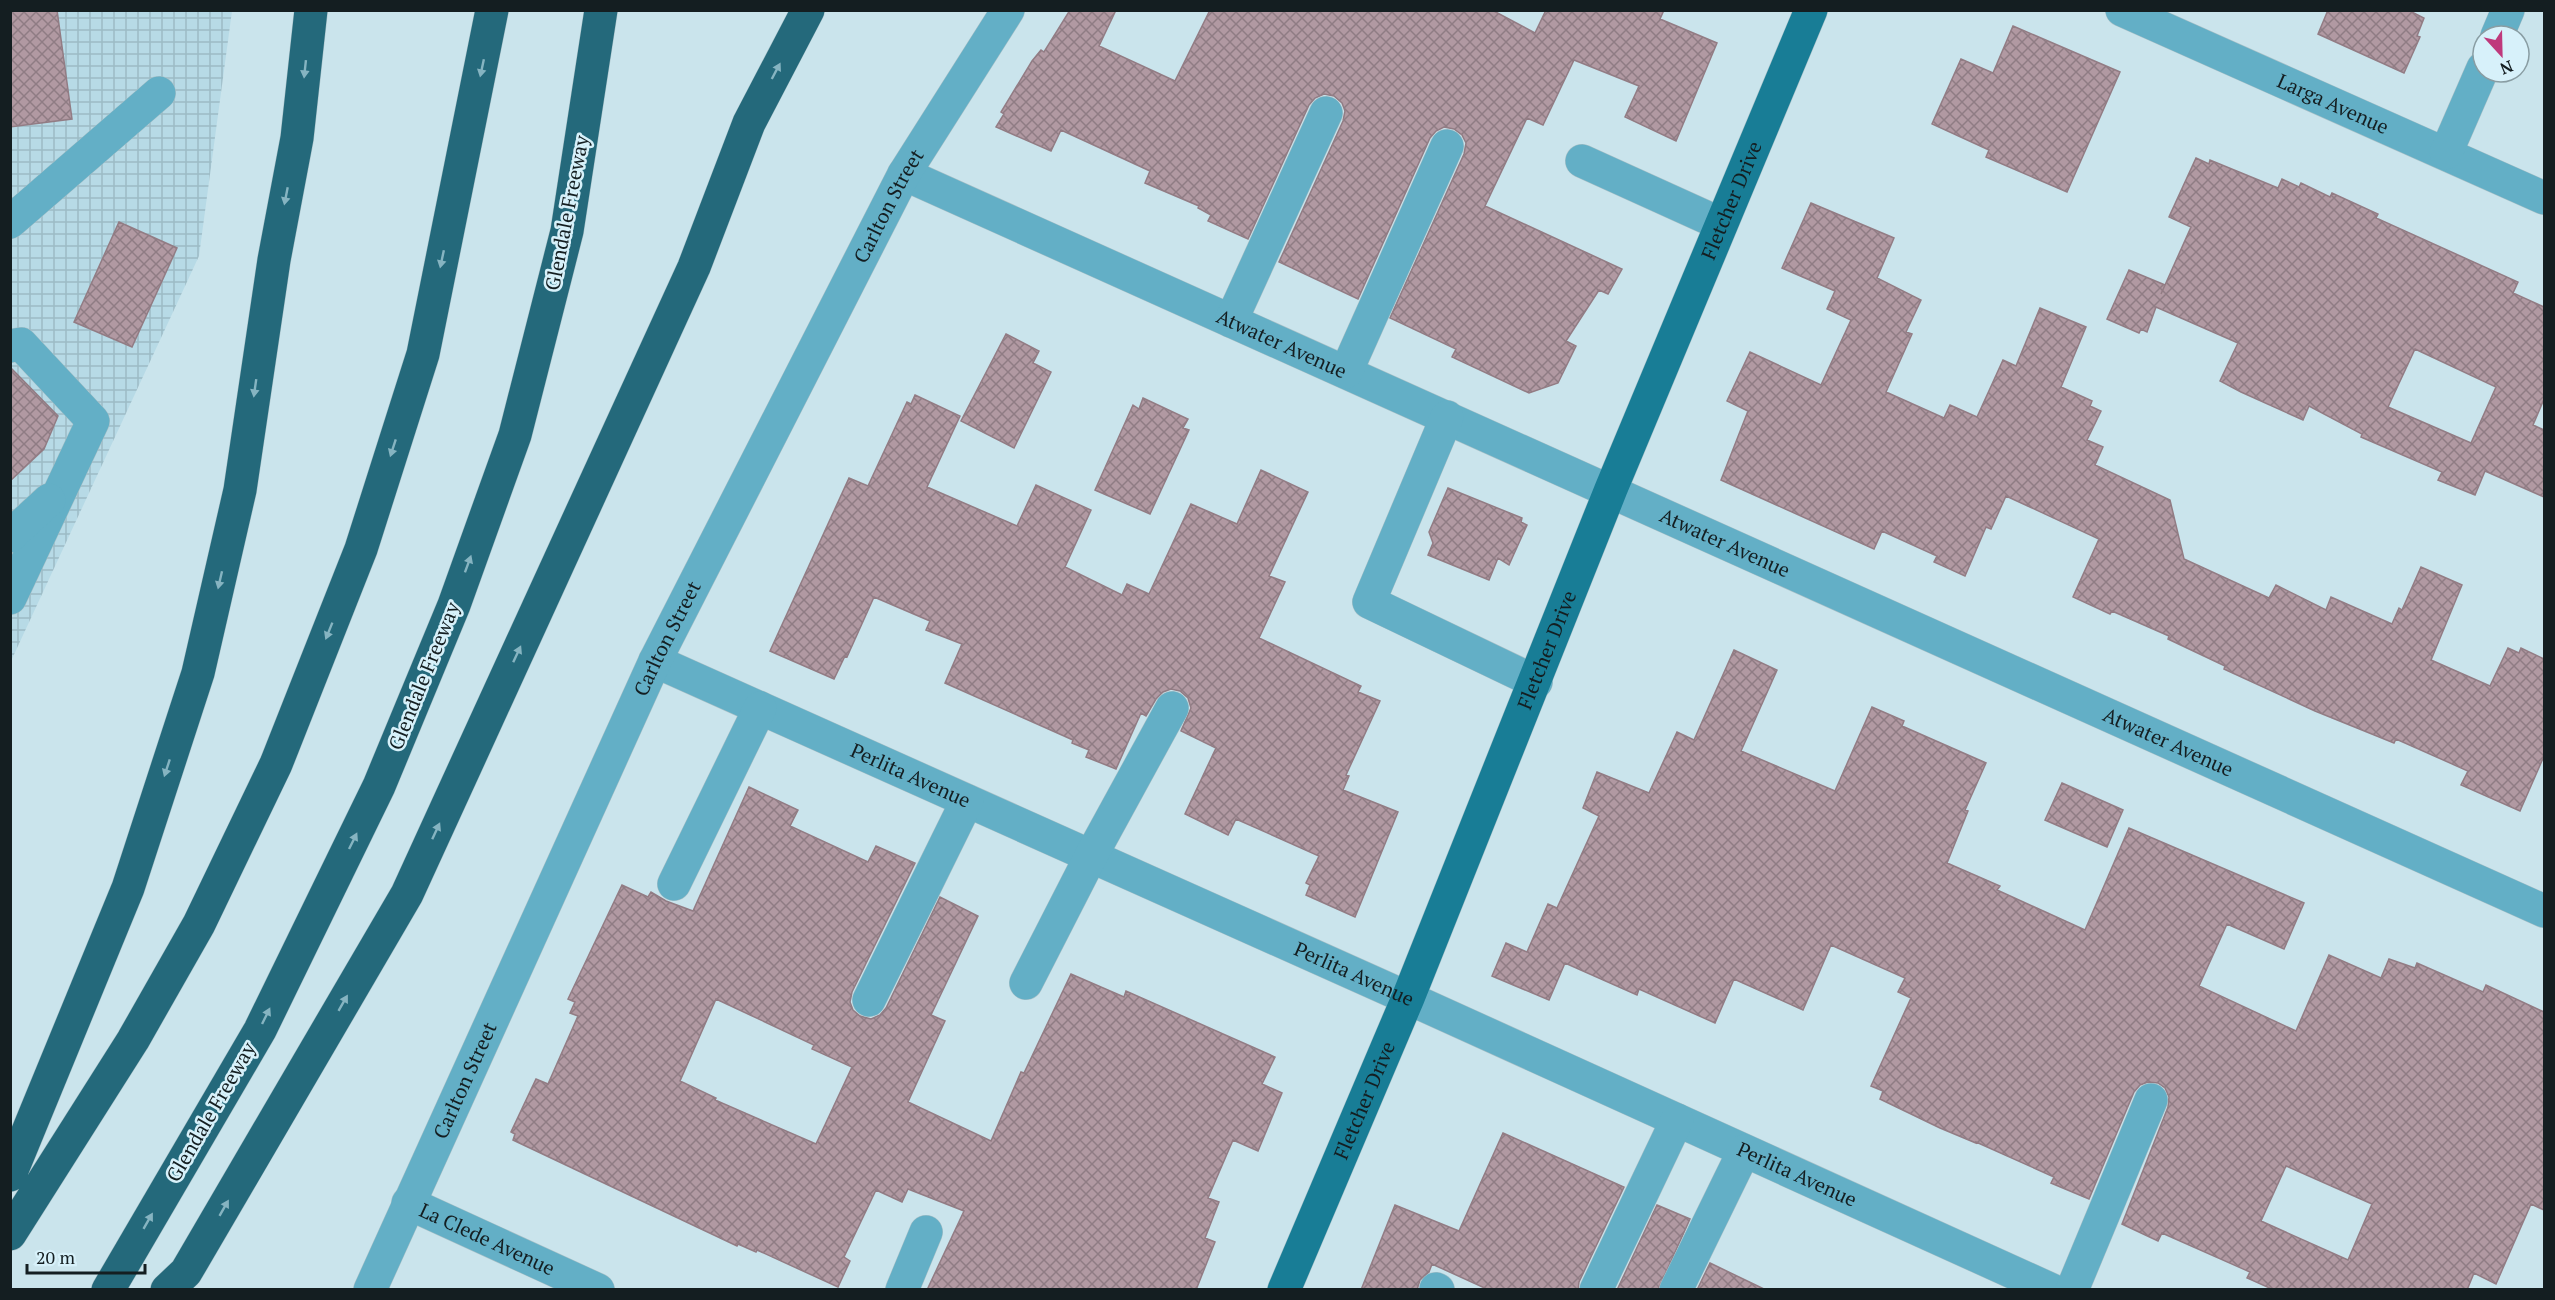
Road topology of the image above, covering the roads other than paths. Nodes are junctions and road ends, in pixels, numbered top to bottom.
1 (311, 10) edge
2 (492, 10) edge
3 (601, 10) edge
4 (808, 10) edge
5 (1008, 10) edge
6 (1810, 10) edge
7 (2122, 10) edge
8 (2508, 10) edge
9 (2502, 24) edge
10 (2476, 84) edge
11 (159, 93) dead end
12 (1326, 113) dead end
13 (1447, 146) dead end
14 (2446, 153) junction
15 (1582, 161) dead end
16 (904, 174) junction
17 (2544, 198) edge
18 (10, 222) edge
19 (1721, 224) junction
20 (1231, 321) junction
21 (10, 346) edge
22 (1346, 372) junction
23 (1447, 417) junction
24 (62, 489) junction
25 (1611, 489) junction
26 (10, 536) edge
27 (10, 598) edge
28 (655, 661) junction
29 (1536, 682) junction
30 (760, 708) junction
31 (1172, 708) dead end
32 (967, 801) junction
33 (1091, 856) junction
34 (674, 884) dead end
35 (2544, 910) edge
36 (1026, 983) dead end
37 (1408, 998) junction
38 (869, 1000) dead end
39 (2151, 1100) dead end
40 (1677, 1120) junction
41 (1744, 1151) junction
42 (10, 1175) edge
43 (408, 1203) junction
44 (926, 1232) dead end
45 (10, 1234) edge
46 (108, 1290) edge
47 (167, 1290) edge
48 (370, 1290) edge
49 (598, 1290) edge
50 (902, 1290) edge
51 (1284, 1290) edge
52 (1596, 1290) edge
53 (1676, 1290) edge
54 (2052, 1290) edge
55 (2073, 1290) edge

1 -> 42 highway
2 -> 45 highway
46 -> 3 highway, Glendale Freeway
47 -> 4 highway
5 - 16 street, Carlton Street
6 - 19 main road, Fletcher Drive
7 - 14 street, Larga Avenue
8 - 9 street
10 - 14 street
11 - 18 street
12 - 20 street
13 - 22 street
14 - 17 street, Larga Avenue
15 - 19 street
16 - 20 street, Atwater Avenue
16 - 28 street, Carlton Street
19 - 25 main road, Fletcher Drive
20 - 22 street, Atwater Avenue
21 - 24 street
22 - 23 street, Atwater Avenue
23 - 25 street, Atwater Avenue
23 - 29 street
24 - 26 street
24 - 27 street
25 - 29 main road, Fletcher Drive
25 - 35 street, Atwater Avenue
28 - 30 street, Perlita Avenue
28 - 43 street, Carlton Street
29 - 37 main road, Fletcher Drive
30 - 32 street, Perlita Avenue
30 - 34 street
31 - 33 street
32 - 33 street, Perlita Avenue
32 - 38 street
33 - 36 street
33 - 37 street, Perlita Avenue
37 - 40 street, Perlita Avenue
37 - 51 main road, Fletcher Drive
39 - 55 street
40 - 41 street, Perlita Avenue
40 - 52 street
41 - 53 street
41 - 54 street, Perlita Avenue
43 - 48 street, Carlton Street
43 - 49 street, La Clede Avenue
44 - 50 street

